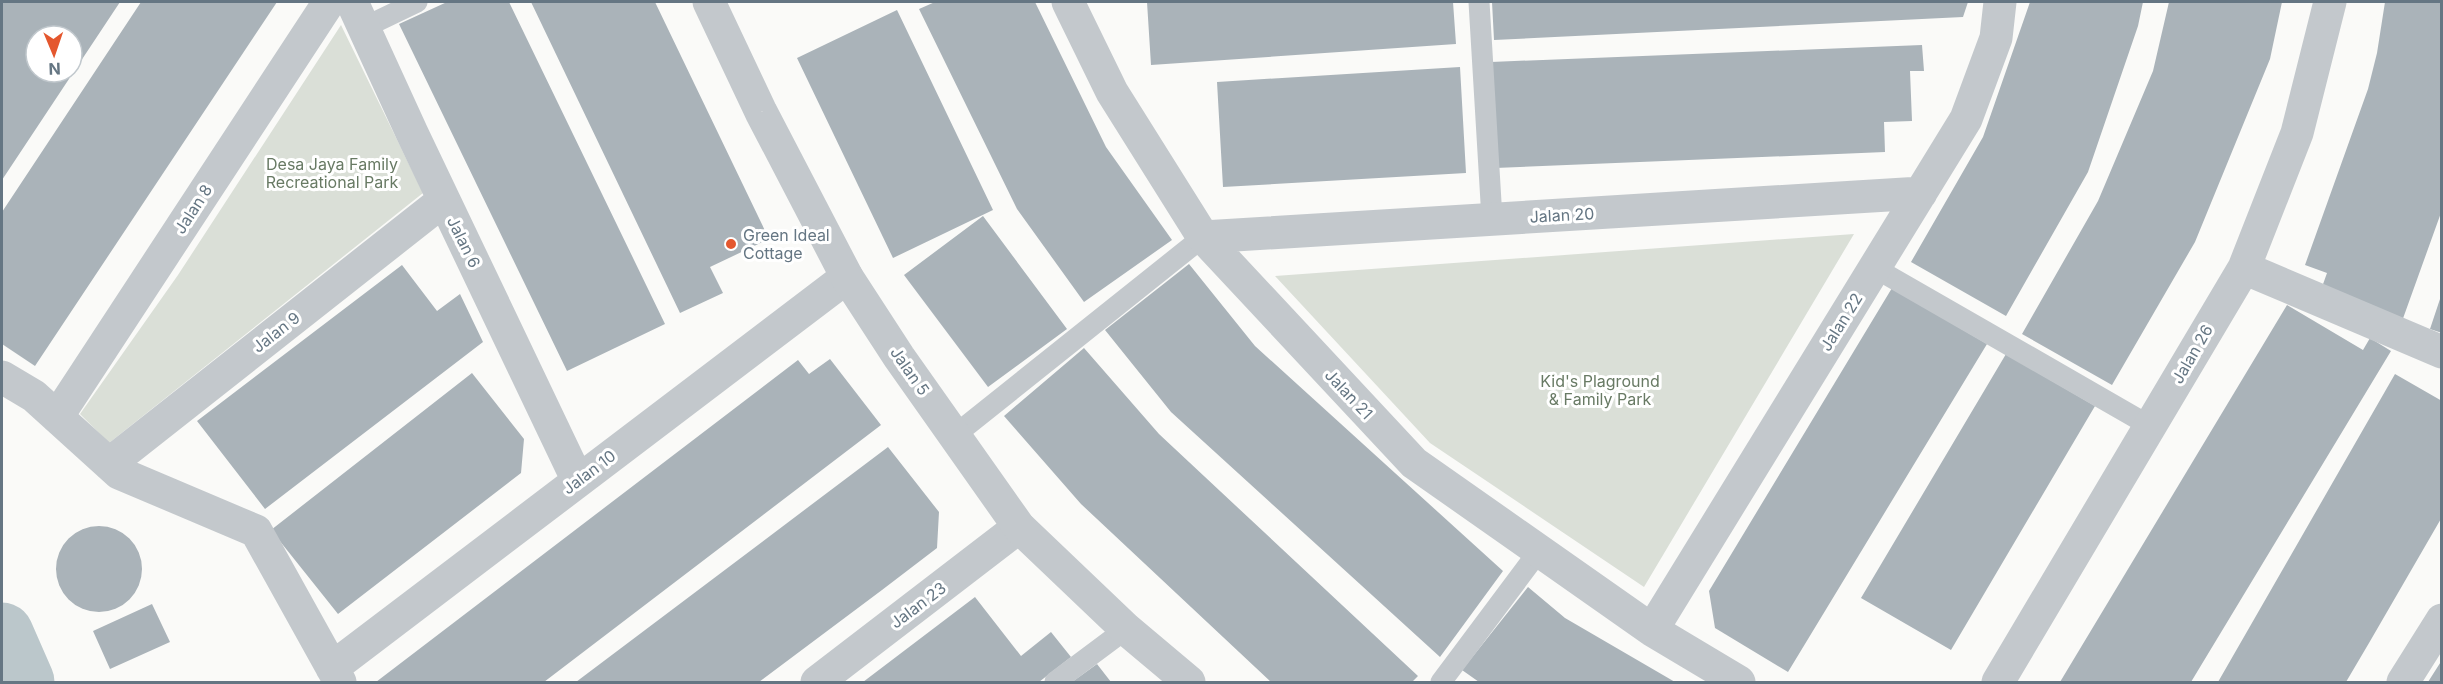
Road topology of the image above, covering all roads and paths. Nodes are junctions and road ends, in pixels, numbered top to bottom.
1 (329, 2) edge
2 (417, 2) edge
3 (709, 2) edge
4 (1068, 2) edge
5 (1479, 2) edge
6 (2000, 2) edge
7 (2330, 2) edge
8 (357, 15) edge
9 (1921, 194) junction
10 (444, 200) junction
11 (1492, 219) junction
12 (1203, 237) junction
13 (2244, 267) junction
14 (1875, 268) junction
15 (847, 277) junction
16 (2442, 352) edge
17 (2, 377) edge
18 (57, 417) junction
19 (2150, 426) junction
20 (955, 435) junction
21 (109, 464) junction
22 (578, 481) junction
23 (1019, 527) junction
24 (1539, 551) junction
25 (2442, 621) edge
26 (1126, 629) junction
27 (1652, 630) junction
28 (336, 675) edge
29 (817, 682) edge
30 (1055, 682) edge
31 (1189, 682) edge
32 (1441, 682) edge
33 (1739, 682) edge
34 (1998, 682) edge
35 (2403, 682) edge

1 - 18 street, Jalan 8
2 - 8 lane
3 - 15 street, Jalan 5
4 - 12 street, Jalan 21
5 - 11 lane
6 - 9 street, Jalan 22
7 - 13 street, Jalan 26
8 - 10 street, Jalan 6
9 - 11 street, Jalan 20
9 - 14 street, Jalan 22
10 - 21 street, Jalan 9
10 - 22 street, Jalan 6
11 - 12 street, Jalan 20
12 - 20 lane
12 - 24 street, Jalan 21
13 - 16 street
13 - 19 street, Jalan 26
14 - 19 lane
14 - 27 street, Jalan 22
15 - 20 street, Jalan 5
15 - 22 street, Jalan 10
17 - 18 street
18 - 21 street
19 - 34 street, Jalan 26
20 - 23 street, Jalan 5
21 - 28 street
22 - 28 street, Jalan 10
23 - 26 street, Jalan 5
23 - 29 street, Jalan 23
24 - 27 street, Jalan 21
24 - 32 lane
25 - 35 street
26 - 30 lane
26 - 31 street, Jalan 5
27 - 33 street, Jalan 21

